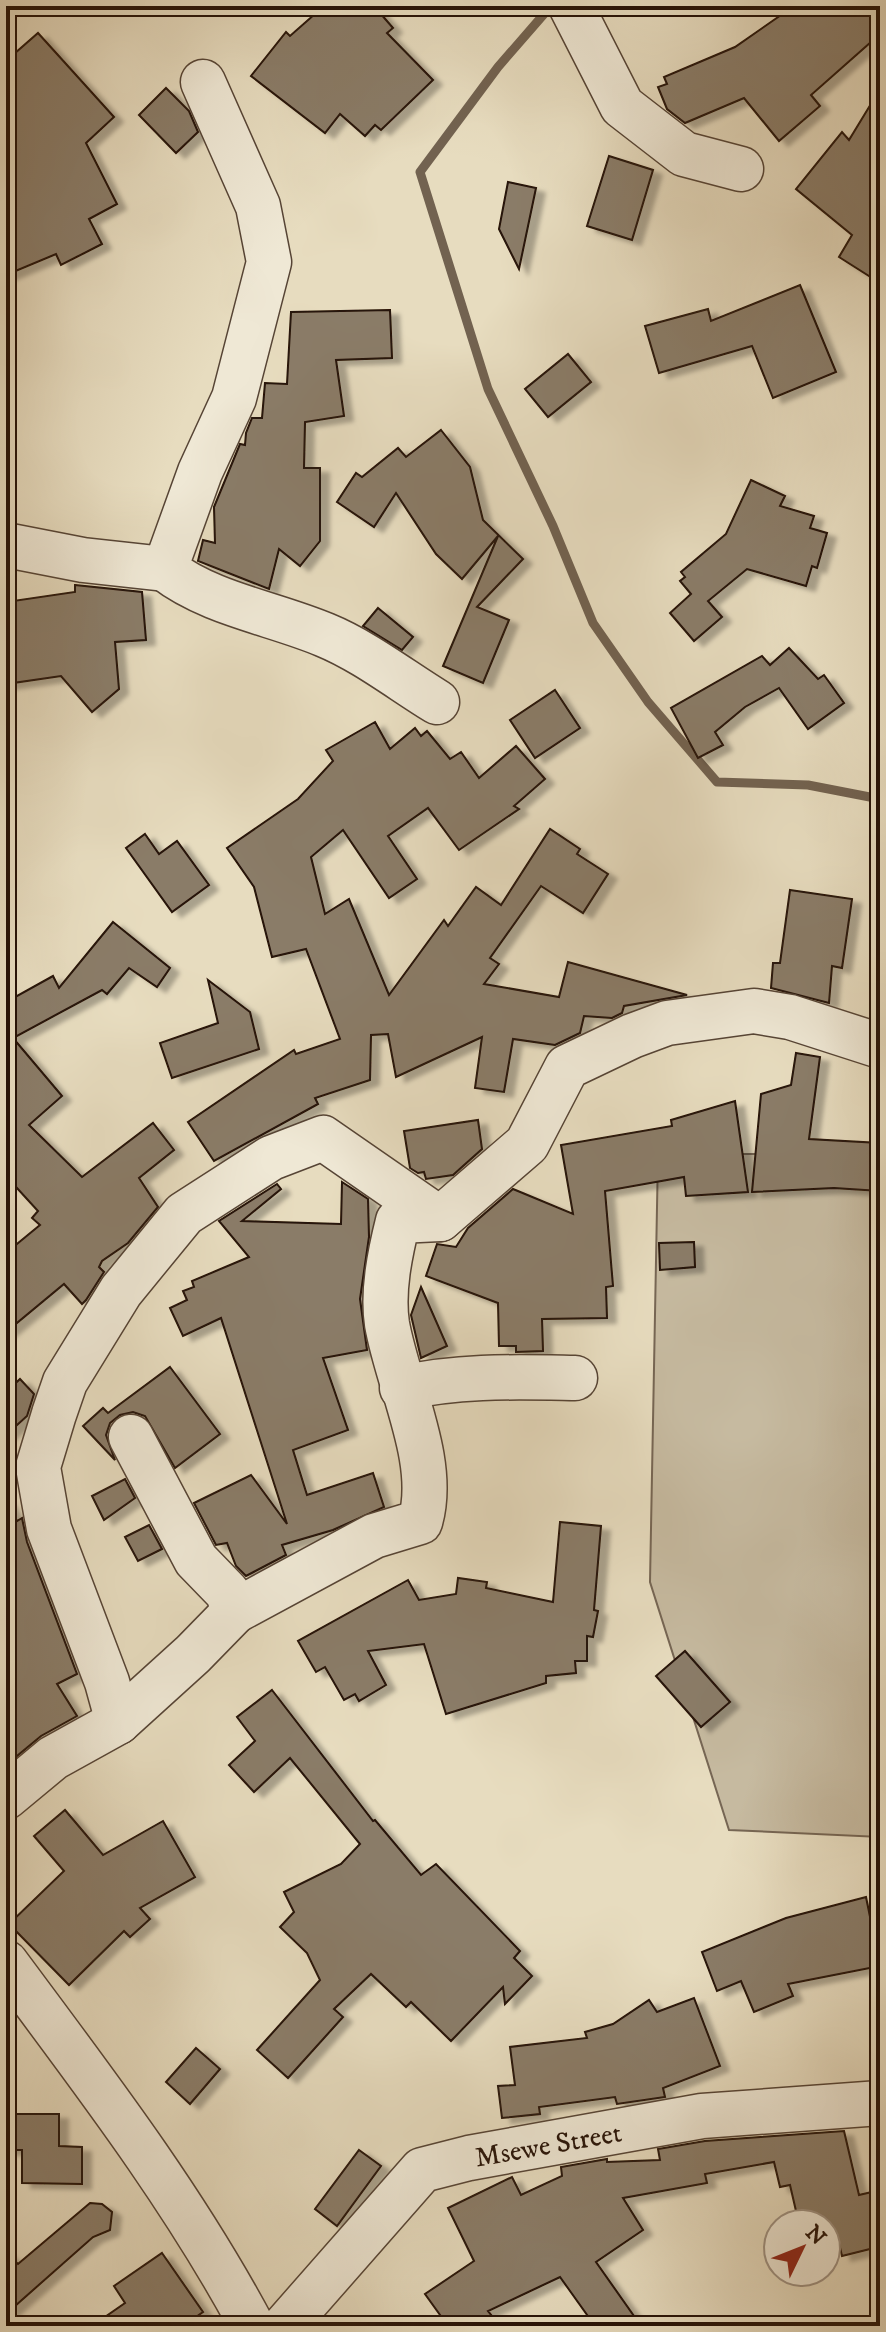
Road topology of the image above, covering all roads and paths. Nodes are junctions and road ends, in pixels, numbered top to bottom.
1 (571, 6) edge
2 (203, 82) dead end
3 (741, 169) dead end
4 (6, 545) edge
5 (165, 569) junction
6 (437, 702) dead end
7 (880, 1046) edge
8 (440, 1219) junction
9 (575, 1378) dead end
10 (402, 1388) junction
11 (131, 1437) dead end
12 (235, 1611) junction
13 (118, 1722) junction
14 (6, 1797) edge
15 (6, 1963) edge
16 (880, 2103) edge
17 (252, 2326) edge
18 (285, 2326) edge

1 - 3 street
2 - 5 street
4 - 5 street
5 - 6 street
7 - 8 street
8 - 10 street
8 - 13 street
9 - 10 street
10 - 12 street
11 - 12 street
12 - 13 street
13 - 14 street
15 - 17 street
16 - 18 street, Msewe Street

